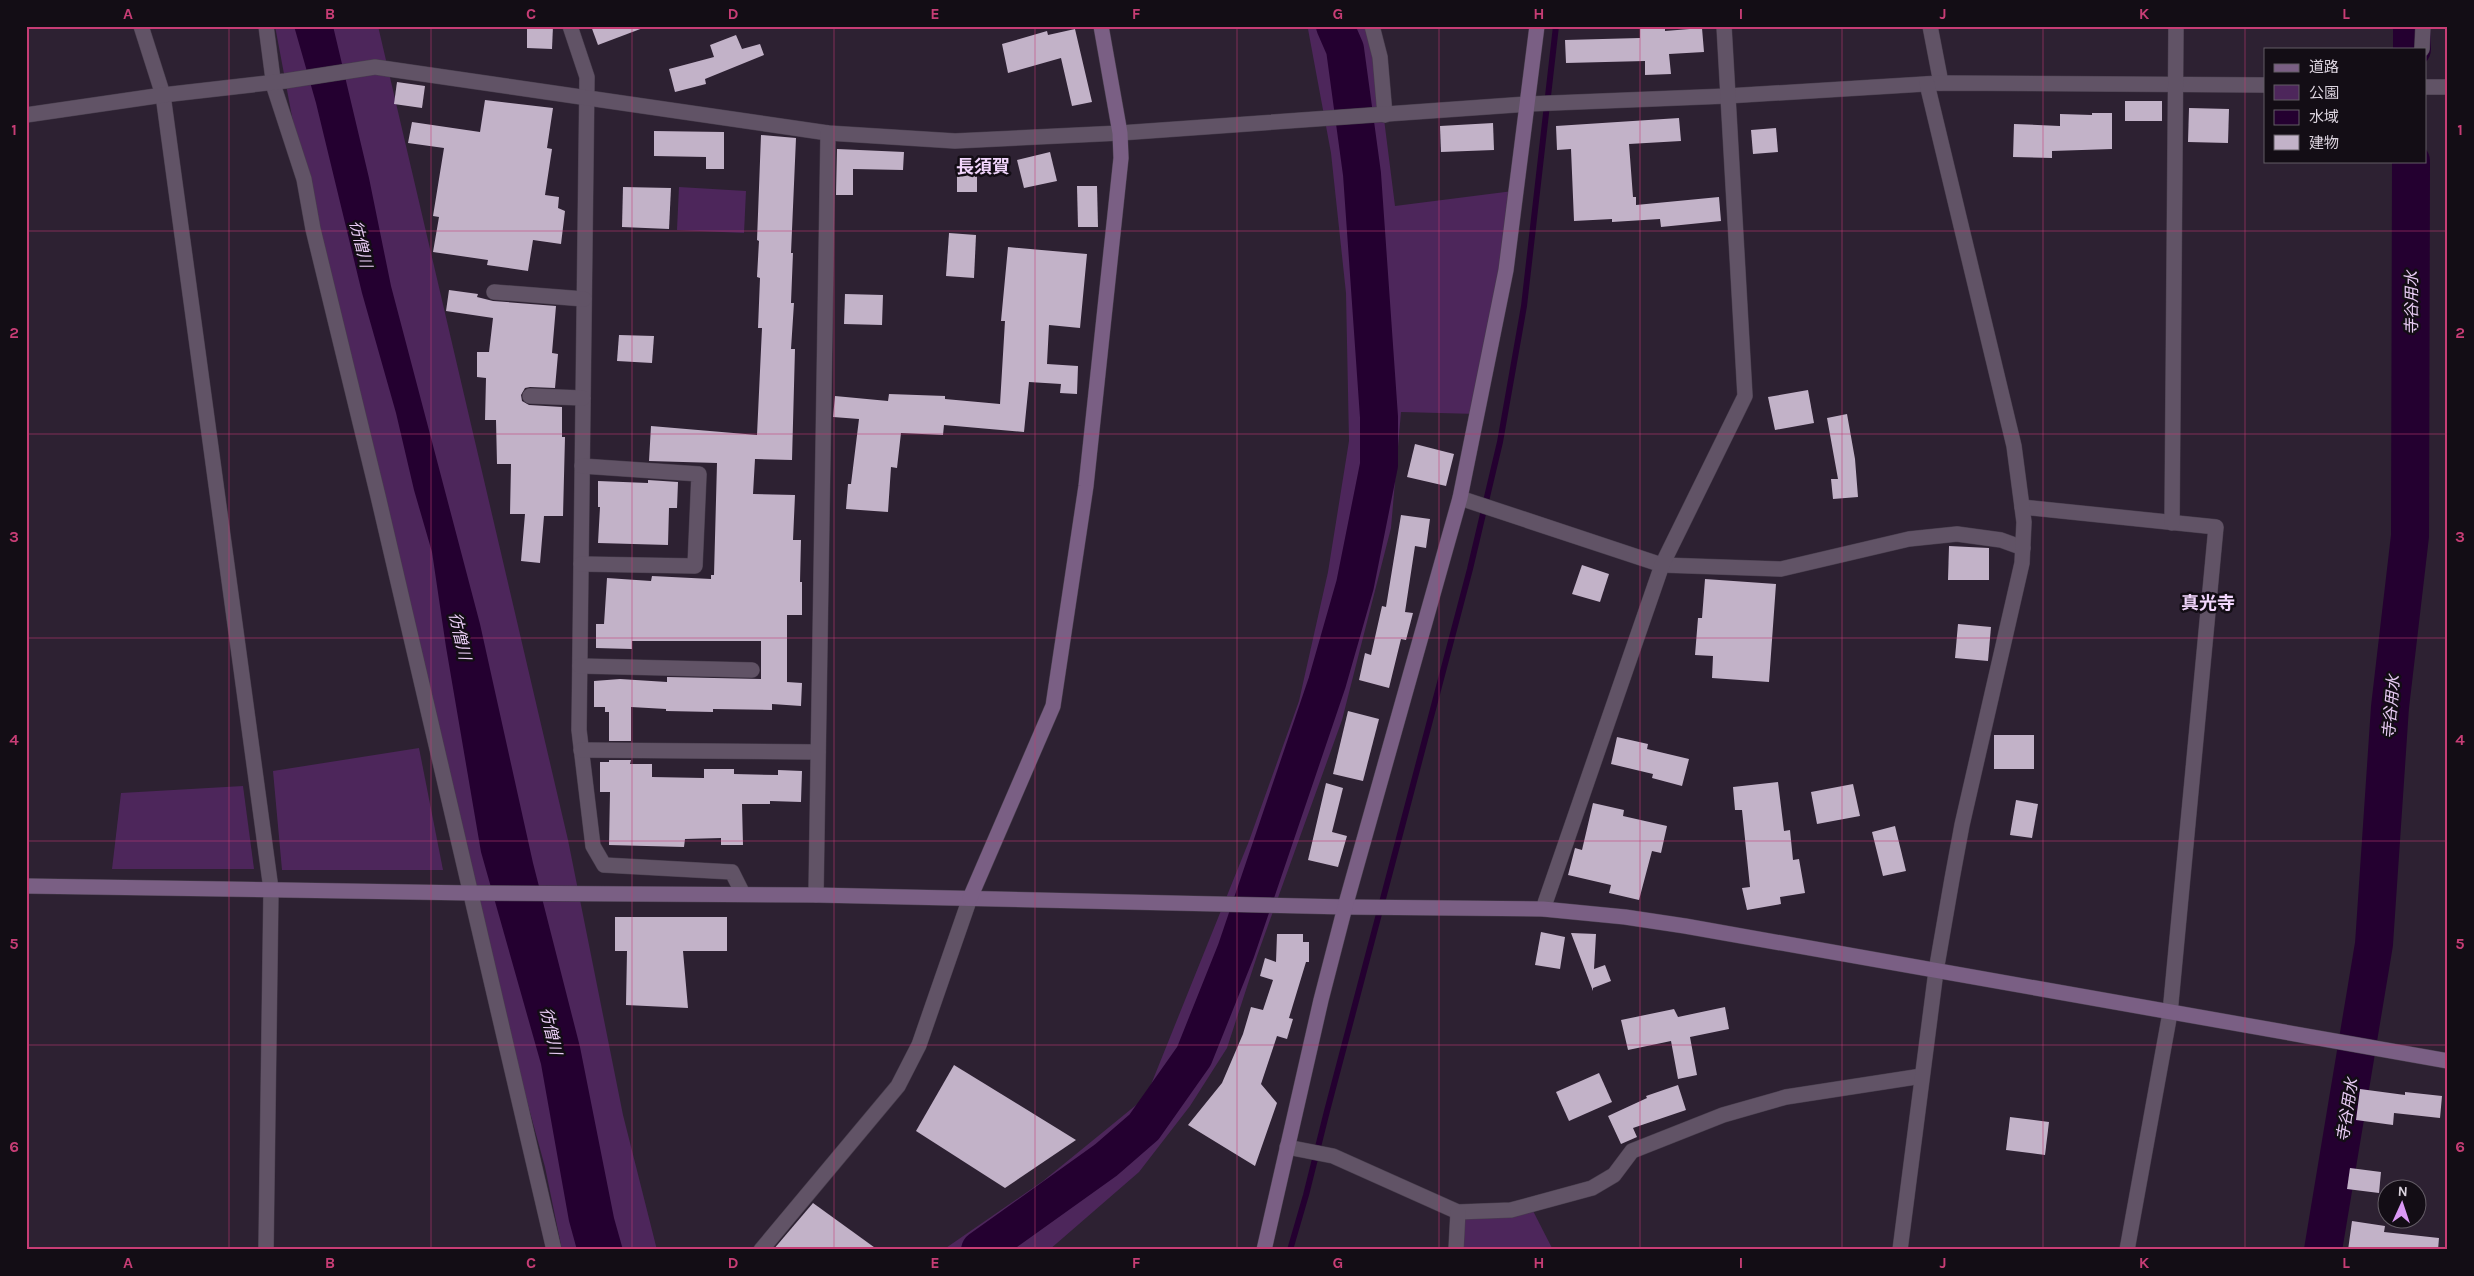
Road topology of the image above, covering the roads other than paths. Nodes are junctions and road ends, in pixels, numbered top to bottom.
1 (141, 26) edge
2 (266, 26) edge
3 (570, 26) edge
4 (1101, 26) edge
5 (1372, 26) edge
6 (1537, 26) edge
7 (1724, 26) edge
8 (1930, 26) edge
9 (2176, 26) edge
10 (2423, 26) edge
11 (2422, 48) edge
12 (280, 81) junction
13 (1934, 83) junction
14 (2175, 85) junction
15 (2264, 85) edge
16 (2426, 87) edge
17 (2448, 87) edge
18 (163, 94) junction
19 (1727, 96) junction
20 (587, 99) junction
21 (1528, 104) junction
22 (26, 115) edge
23 (1384, 115) junction
24 (828, 132) junction
25 (1120, 133) junction
26 (494, 292) dead end
27 (584, 299) junction
28 (530, 396) dead end
29 (583, 398) junction
30 (582, 466) junction
31 (1460, 498) junction
32 (2022, 507) junction
33 (2172, 523) junction
34 (2022, 548) junction
35 (581, 564) junction
36 (1662, 565) junction
37 (580, 666) junction
38 (752, 670) dead end
39 (581, 750) junction
40 (818, 752) junction
41 (26, 886) edge
42 (271, 889) junction
43 (476, 893) junction
44 (743, 894) junction
45 (816, 895) junction
46 (970, 898) junction
47 (1345, 907) junction
48 (1543, 909) junction
49 (1936, 971) junction
50 (2170, 1013) junction
51 (2448, 1061) edge
52 (1922, 1076) junction
53 (1287, 1147) junction
54 (1458, 1212) junction
55 (266, 1250) edge
56 (554, 1250) edge
57 (761, 1250) edge
58 (1264, 1250) edge
59 (1456, 1250) edge
60 (1900, 1250) edge
61 (2127, 1250) edge

1 - 18 street
2 - 12 street
3 - 20 street
4 - 25 street
5 - 23 street
6 - 21 street
7 - 19 street
8 - 13 street
9 - 14 street
10 - 11 street
12 - 18 street
12 - 20 street
12 - 43 street
13 - 14 street
13 - 19 street
13 - 32 street
14 - 15 street
14 - 33 street
16 - 17 street
18 - 22 street
18 - 42 street
19 - 21 street
19 - 36 street
20 - 24 street
20 - 27 street
21 - 23 street
21 - 31 street
23 - 25 street
24 - 25 street
24 - 40 street
25 - 46 street
26 - 27 street
27 - 29 street
28 - 29 street
29 - 30 street
30 - 35 street
30 - 35 street
31 - 36 street
31 - 47 street
32 - 33 street
32 - 34 street
33 - 50 street
34 - 36 street
34 - 49 street
35 - 37 street
36 - 48 street
37 - 38 street
37 - 39 street
39 - 40 street
39 - 44 street
40 - 45 street
41 - 42 street
42 - 43 street
42 - 55 street
43 - 44 street
43 - 56 street
44 - 45 street
45 - 46 street
46 - 47 street
46 - 57 street
47 - 48 street
47 - 53 street
48 - 49 street
49 - 50 street
49 - 52 street
50 - 51 street
50 - 61 street
52 - 54 street
52 - 60 street
53 - 54 street
53 - 58 street
54 - 59 street

